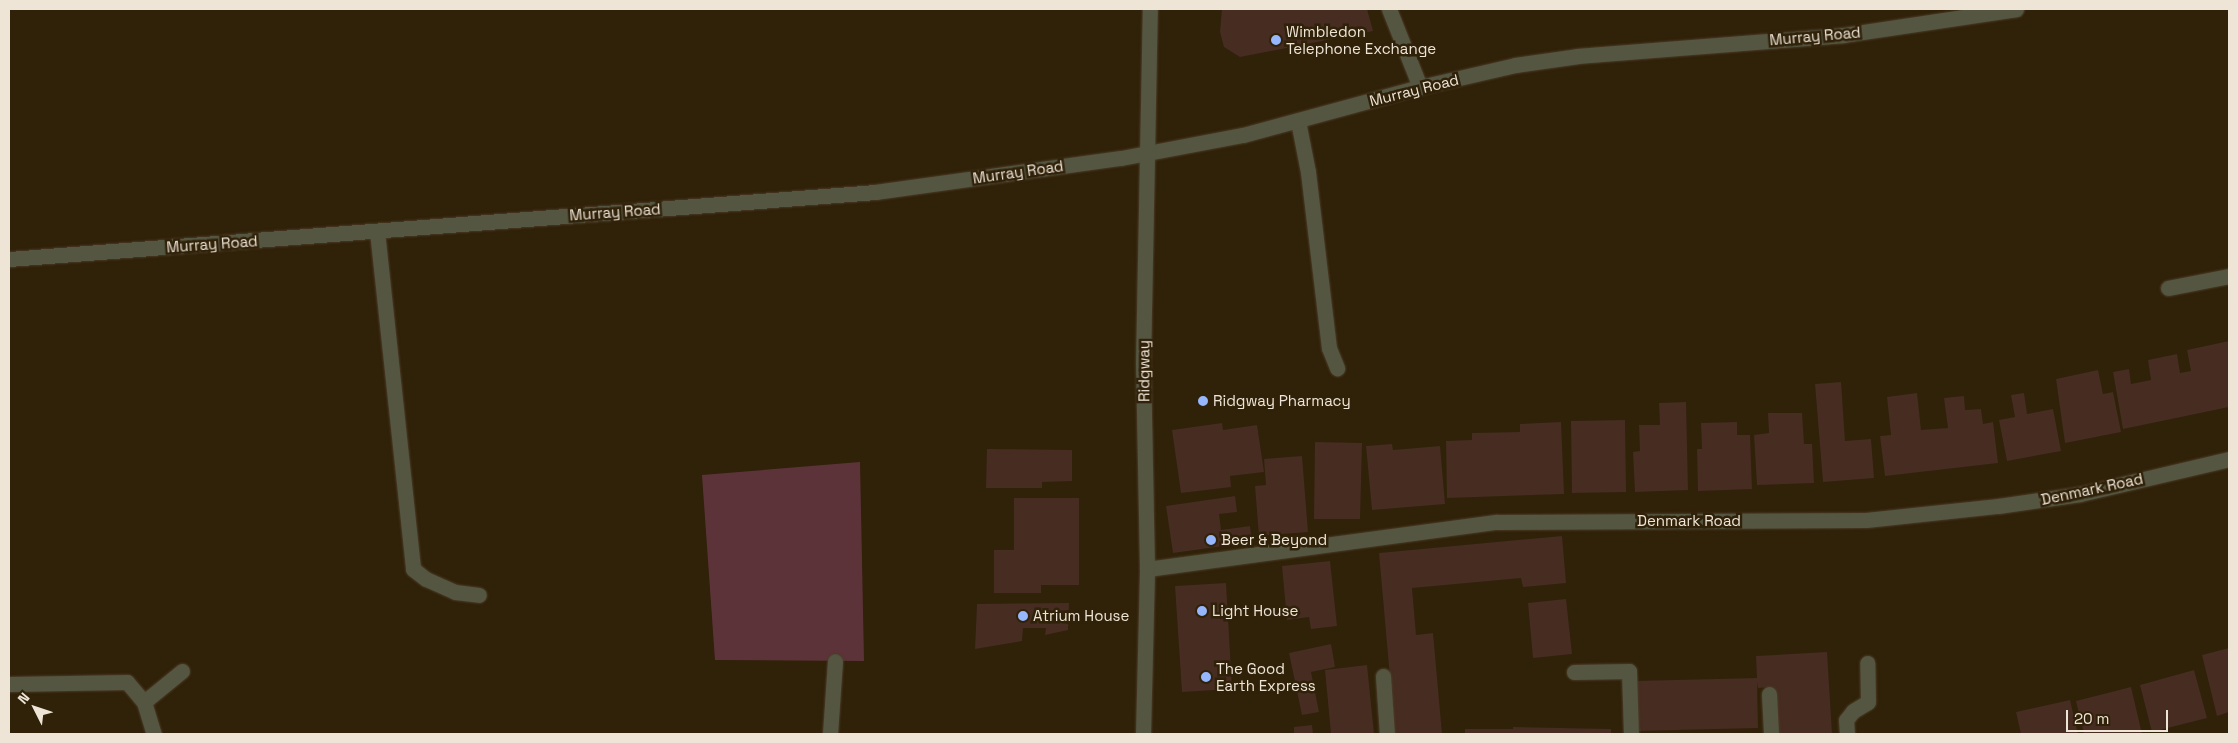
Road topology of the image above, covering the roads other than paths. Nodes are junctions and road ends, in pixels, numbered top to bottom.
1 (1150, 9) edge
2 (1388, 9) edge
3 (2016, 9) edge
4 (1420, 87) junction
5 (1298, 121) junction
6 (1146, 153) junction
7 (377, 231) junction
8 (9, 258) edge
9 (2229, 276) edge
10 (2168, 288) dead end
11 (1336, 368) dead end
12 (2229, 459) edge
13 (1147, 569) junction
14 (479, 595) dead end
15 (835, 661) dead end
16 (1867, 663) dead end
17 (182, 671) dead end
18 (1574, 672) dead end
19 (1383, 676) dead end
20 (9, 684) edge
21 (1769, 694) dead end
22 (144, 702) junction
23 (154, 734) edge
24 (830, 734) edge
25 (1142, 734) edge
26 (1387, 734) edge
27 (1631, 734) edge
28 (1771, 734) edge
29 (1847, 734) edge

1 - 6 street, Ridgway
2 - 4 street
3 - 4 street, Murray Road
4 - 5 street, Murray Road
5 - 6 street, Murray Road
5 - 11 street
6 - 7 street, Murray Road
6 - 13 street, Ridgway
7 - 8 street, Murray Road
7 - 14 street
9 - 10 street
12 - 13 street, Denmark Road
13 - 25 street, Ridgway
15 - 24 street
16 - 29 street
17 - 22 street
18 - 27 street
19 - 26 street
20 - 22 street
21 - 28 street
22 - 23 street

